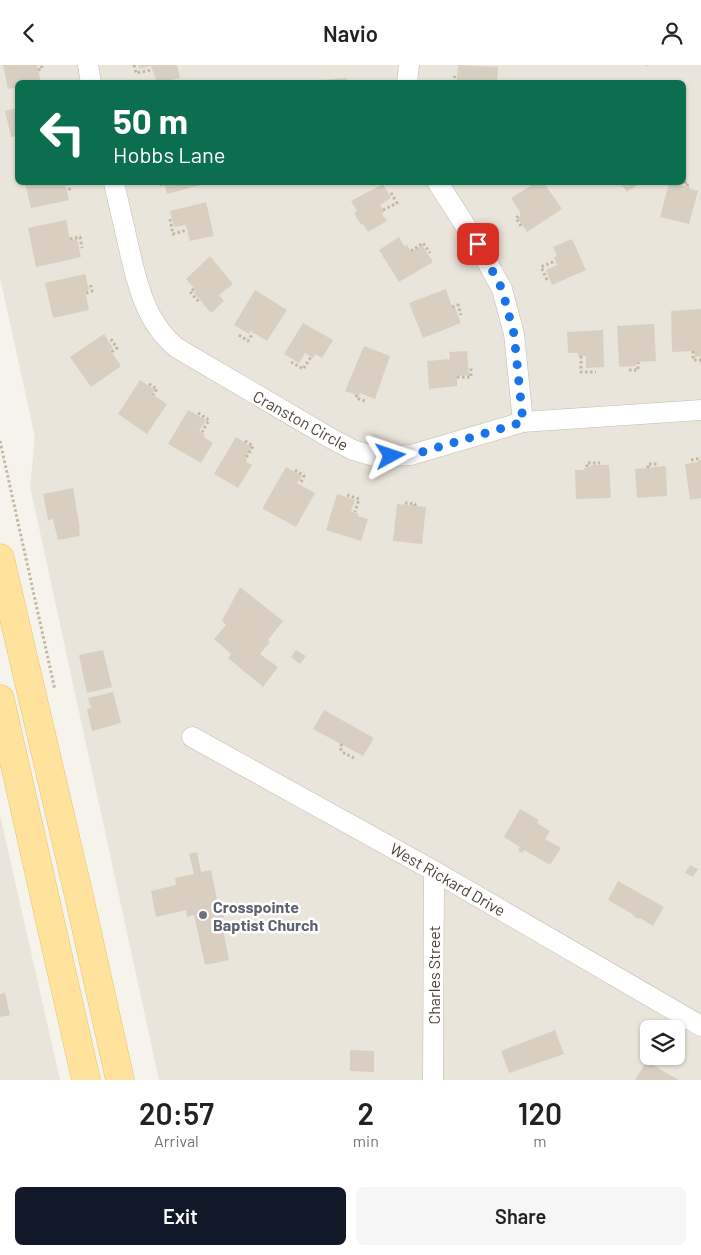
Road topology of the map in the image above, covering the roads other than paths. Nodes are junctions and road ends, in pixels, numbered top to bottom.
1 (88, 65) edge
2 (409, 65) edge
3 (91, 80) edge
4 (407, 80) edge
5 (114, 185) edge
6 (439, 185) edge
7 (701, 409) edge
8 (523, 422) junction
9 (2, 576) edge
10 (0, 699) edge
11 (192, 737) dead end
12 (434, 871) junction
13 (701, 1026) edge
14 (86, 1080) edge
15 (120, 1080) edge
16 (433, 1080) edge

1 - 3 street
2 - 4 street
5 - 8 street, Cranston Circle
6 - 8 street
7 - 8 street, Cranston Circle
9 - 15 main road
10 - 14 main road
11 - 12 street, West Rickard Drive
12 - 13 street, West Rickard Drive
12 - 16 street, Charles Street

